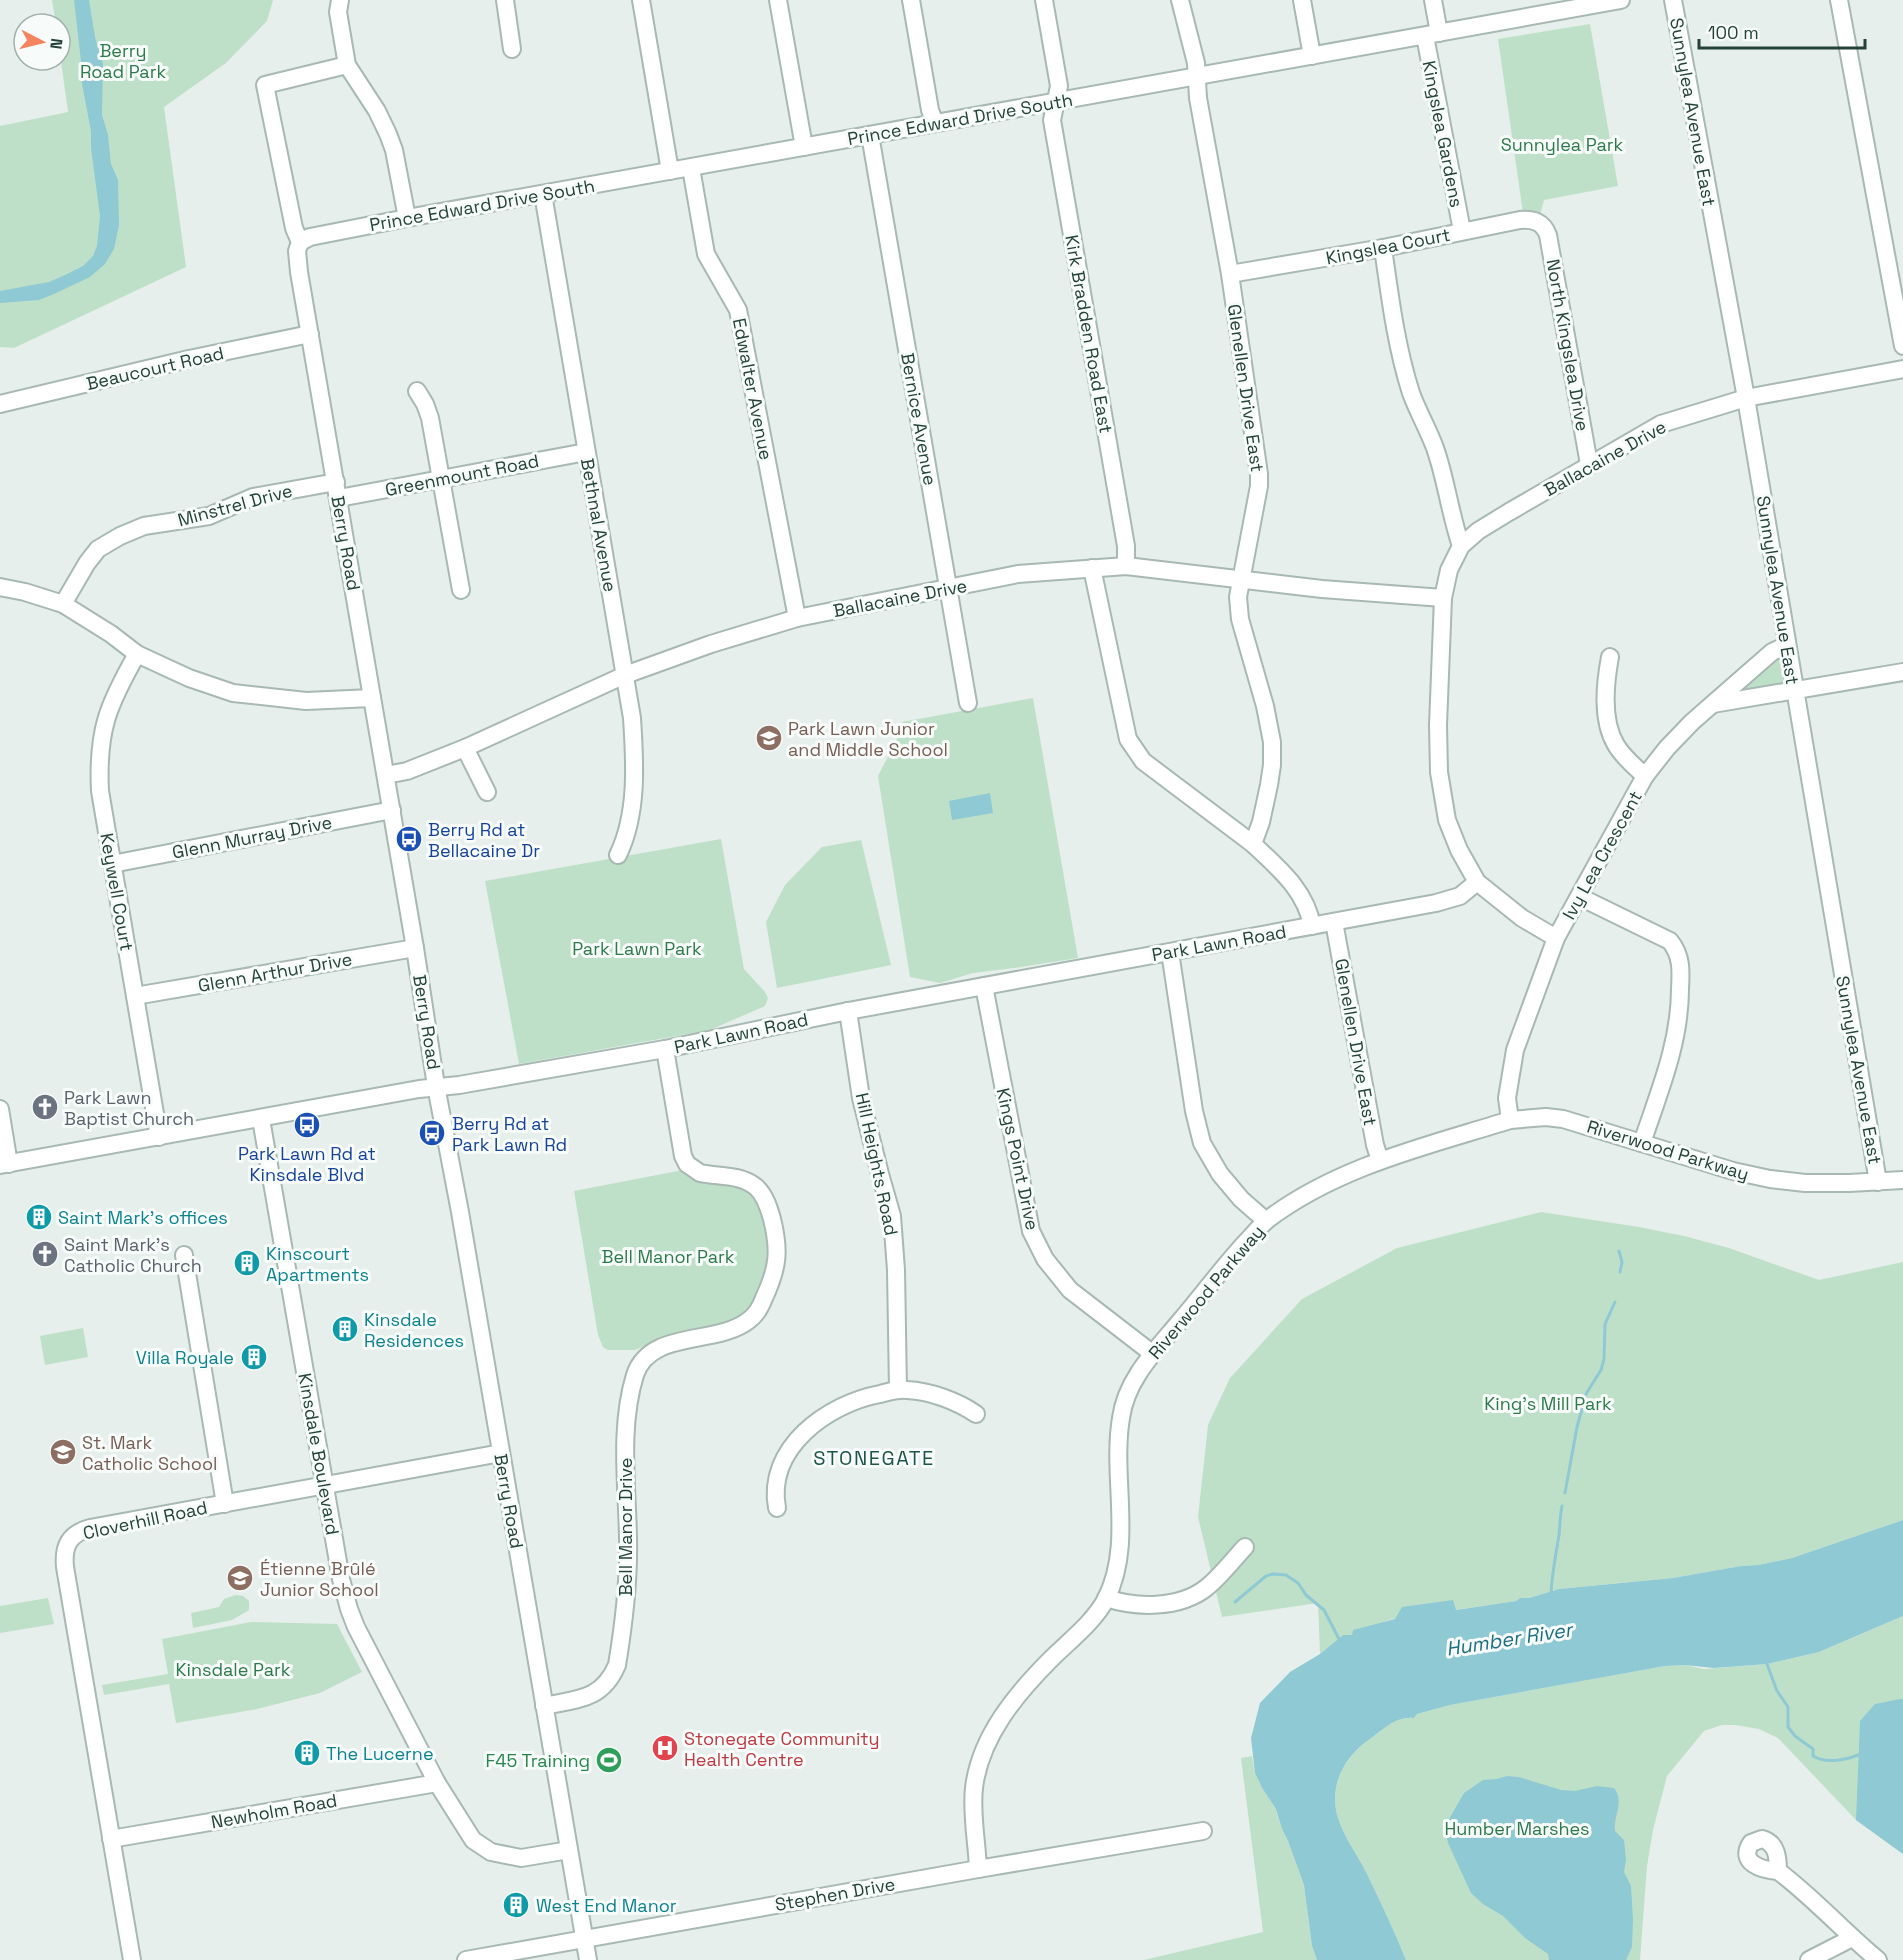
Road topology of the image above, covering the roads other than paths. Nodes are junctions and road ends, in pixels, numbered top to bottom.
1 (340, 0) edge
2 (505, 0) edge
3 (641, 0) edge
4 (778, 0) edge
5 (911, 0) edge
6 (1044, 0) edge
7 (1180, 0) edge
8 (1302, 0) edge
9 (1433, 0) edge
10 (1621, 0) edge
11 (1673, 0) edge
12 (1839, 0) edge
13 (1581, 3) edge
14 (1432, 34) junction
15 (512, 50) dead end
16 (1312, 56) junction
17 (347, 65) junction
18 (1198, 76) junction
19 (1056, 102) junction
20 (934, 123) junction
21 (870, 135) junction
22 (804, 147) junction
23 (691, 168) junction
24 (670, 171) junction
25 (543, 194) junction
26 (407, 218) junction
27 (1544, 226) joint
28 (1462, 231) junction
29 (300, 242) junction
30 (1383, 248) junction
31 (1230, 274) junction
32 (310, 334) junction
33 (1903, 346) edge
34 (1903, 369) edge
35 (417, 391) dead end
36 (1746, 398) junction
37 (0, 404) edge
38 (586, 452) junction
39 (1589, 464) junction
40 (440, 480) junction
41 (337, 490) junction
42 (1461, 546) junction
43 (1126, 566) junction
44 (1092, 568) junction
45 (1240, 579) junction
46 (0, 588) edge
47 (949, 588) junction
48 (461, 590) dead end
49 (1443, 598) junction
50 (63, 604) junction
51 (797, 618) junction
52 (1787, 645) junction
53 (137, 654) junction
54 (1610, 657) dead end
55 (1903, 672) edge
56 (625, 675) junction
57 (1794, 691) junction
58 (372, 698) junction
59 (968, 704) dead end
60 (1712, 705) junction
61 (465, 748) junction
62 (386, 775) junction
63 (1645, 776) junction
64 (488, 792) dead end
65 (392, 810) junction
66 (1253, 843) junction
67 (618, 855) dead end
68 (112, 864) junction
69 (1477, 882) junction
70 (1581, 897) junction
71 (1334, 922) junction
72 (1312, 926) junction
73 (1556, 938) junction
74 (415, 948) junction
75 (1170, 952) junction
76 (984, 986) junction
77 (135, 996) junction
78 (848, 1011) junction
79 (665, 1049) junction
80 (436, 1086) junction
81 (0, 1109) edge
82 (261, 1119) junction
83 (1510, 1120) junction
84 (159, 1137) junction
85 (1642, 1143) junction
86 (1380, 1161) junction
87 (5, 1165) edge
88 (1903, 1180) edge
89 (1878, 1182) junction
90 (1266, 1221) junction
91 (184, 1255) dead end
92 (1153, 1354) junction
93 (898, 1390) junction
94 (976, 1414) dead end
95 (501, 1453) junction
96 (325, 1486) junction
97 (225, 1504) junction
98 (777, 1508) dead end
99 (1245, 1547) dead end
100 (1106, 1598) junction
101 (544, 1706) junction
102 (437, 1783) junction
103 (1203, 1831) dead end
104 (111, 1839) junction
105 (569, 1850) junction
106 (978, 1869) junction
107 (1778, 1871) dead end
108 (1852, 1938) junction
109 (584, 1939) junction
110 (132, 1960) edge
111 (466, 1960) edge
112 (588, 1960) edge
113 (1809, 1960) edge
114 (1878, 1960) edge

1 - 17 street
2 - 15 street
3 - 24 street
4 - 22 street
5 - 20 street
6 - 19 street, Kirk Bradden Road East
7 - 18 street, Glenellen Drive East
8 - 16 street
9 - 14 street, Kingslea Gardens
10 - 13 street, Prince Edward Drive South
11 - 36 street, Sunnylea Avenue East
12 - 33 street
13 - 14 street, Prince Edward Drive South
14 - 16 street, Prince Edward Drive South
14 - 28 street, Kingslea Gardens
16 - 18 street, Prince Edward Drive South
17 - 26 street
17 - 29 street, Berry Road
18 - 19 street, Prince Edward Drive South
18 - 31 street, Glenellen Drive East
19 - 20 street, Prince Edward Drive South
19 - 43 street, Kirk Bradden Road East
20 - 21 street, Prince Edward Drive South
21 - 22 street, Prince Edward Drive South
21 - 47 street, Bernice Avenue
22 - 23 street, Prince Edward Drive South
23 - 24 street, Prince Edward Drive South
23 - 51 street, Edwalter Avenue
24 - 25 street, Prince Edward Drive South
25 - 26 street, Prince Edward Drive South
25 - 38 street, Bethnal Avenue
26 - 29 street, Prince Edward Drive South
27 - 28 street, Kingslea Court
27 - 39 street, North Kingslea Drive
28 - 30 street, Kingslea Court
29 - 32 street, Berry Road
30 - 31 street, Kingslea Court
30 - 42 street
31 - 45 street, Glenellen Drive East
32 - 37 street, Beaucourt Road
32 - 41 street, Berry Road
34 - 36 street, Ballacaine Drive
35 - 40 street
36 - 39 street, Ballacaine Drive
36 - 52 street, Sunnylea Avenue East
38 - 40 street, Greenmount Road
38 - 56 street, Bethnal Avenue
39 - 42 street, Ballacaine Drive
40 - 41 street, Greenmount Road
40 - 48 street
41 - 50 street, Minstrel Drive
41 - 58 street, Berry Road
42 - 49 street
43 - 44 street, Ballacaine Drive
43 - 45 street, Ballacaine Drive
44 - 47 street, Ballacaine Drive
44 - 66 street
45 - 49 street, Ballacaine Drive
45 - 66 street, Glenellen Drive East
46 - 50 street
47 - 51 street, Ballacaine Drive
47 - 59 street, Bernice Avenue
49 - 69 street
50 - 53 street
51 - 56 street, Ballacaine Drive
52 - 57 street, Sunnylea Avenue East
52 - 60 street, Ivy Lea Crescent
53 - 58 street
53 - 68 street, Keywell Court
54 - 63 street
55 - 57 street
56 - 61 street, Ballacaine Drive
56 - 67 street, Bethnal Avenue
57 - 60 street
57 - 89 street, Sunnylea Avenue East
58 - 62 street, Berry Road
60 - 63 street, Ivy Lea Crescent
61 - 62 street, Ballacaine Drive
61 - 64 street
62 - 65 street, Berry Road
63 - 70 street, Ivy Lea Crescent
65 - 68 street, Glenn Murray Drive
65 - 74 street, Berry Road
66 - 72 street
68 - 77 street, Keywell Court
69 - 71 street, Park Lawn Road
69 - 73 street
70 - 73 street, Ivy Lea Crescent
70 - 85 street
71 - 72 street, Park Lawn Road
71 - 86 street, Glenellen Drive East
72 - 75 street, Park Lawn Road
73 - 83 street, Ivy Lea Crescent
74 - 77 street, Glenn Arthur Drive
74 - 80 street, Berry Road
75 - 76 street, Park Lawn Road
75 - 90 street
76 - 78 street, Park Lawn Road
76 - 92 street, Kings Point Drive
77 - 84 street, Keywell Court
78 - 79 street, Park Lawn Road
78 - 93 street, Hill Heights Road
79 - 80 street, Park Lawn Road
79 - 101 street, Bell Manor Drive
80 - 82 street, Park Lawn Road
80 - 95 street, Berry Road
81 - 87 street
82 - 84 street, Park Lawn Road
82 - 96 street, Kinsdale Boulevard
83 - 85 street, Riverwood Parkway
83 - 86 street, Riverwood Parkway
84 - 87 street, Park Lawn Road
85 - 89 street, Riverwood Parkway
86 - 90 street, Riverwood Parkway
88 - 89 street, Riverwood Parkway
90 - 92 street, Riverwood Parkway
91 - 97 street
92 - 100 street, Riverwood Parkway
93 - 94 street
93 - 98 street
95 - 96 street, Cloverhill Road
95 - 101 street, Berry Road
96 - 97 street, Cloverhill Road
96 - 102 street, Kinsdale Boulevard
97 - 104 street, Cloverhill Road
99 - 100 street
100 - 106 street, Riverwood Parkway
101 - 105 street, Berry Road
102 - 104 street, Newholm Road
102 - 105 street, Kinsdale Boulevard
103 - 106 street, Stephen Drive
104 - 110 street, Cloverhill Road
105 - 109 street, Berry Road
106 - 109 street, Stephen Drive
107 - 108 street
108 - 113 street
108 - 114 street
109 - 111 street, Stephen Drive
109 - 112 street, Berry Road

